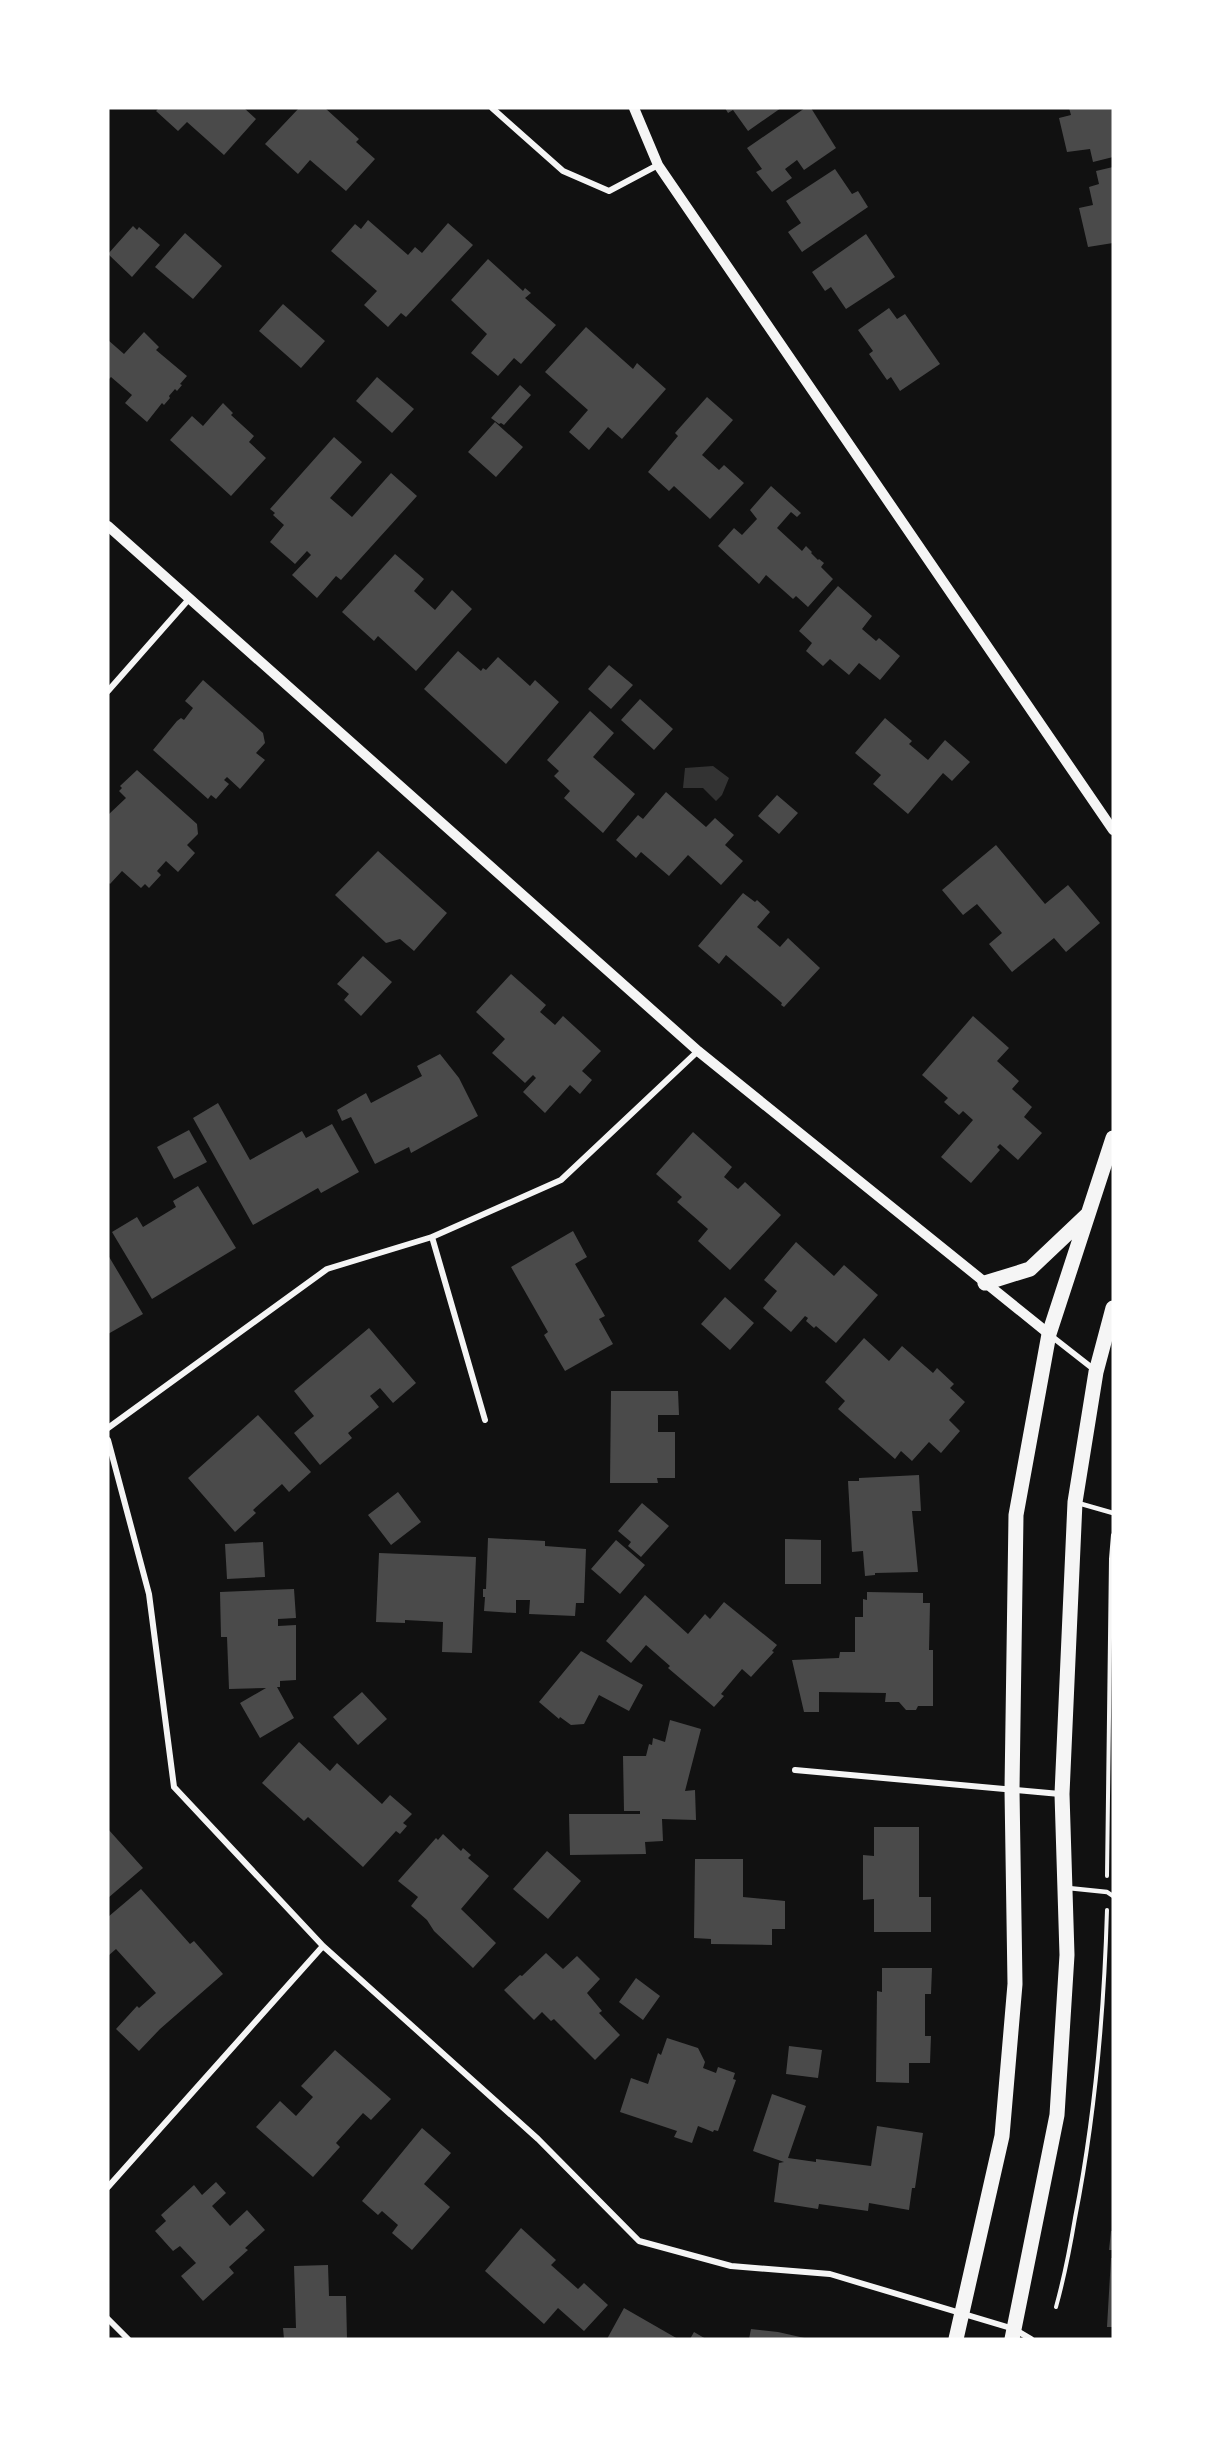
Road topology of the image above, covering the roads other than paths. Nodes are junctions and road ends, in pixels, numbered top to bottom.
1 (492, 108) edge
2 (634, 108) edge
3 (658, 165) junction
4 (108, 526) edge
5 (189, 599) junction
6 (108, 691) edge
7 (1113, 830) edge
8 (698, 1051) junction
9 (1113, 1138) edge
10 (1089, 1212) junction
11 (432, 1237) junction
12 (986, 1282) junction
13 (1113, 1308) edge
14 (1049, 1334) junction
15 (1096, 1372) junction
16 (485, 1420) dead end
17 (108, 1428) edge
18 (108, 1440) edge
19 (1075, 1502) junction
20 (1113, 1513) edge
21 (795, 1770) dead end
22 (1012, 1790) junction
23 (1062, 1794) junction
24 (1065, 1888) junction
25 (1113, 1896) edge
26 (323, 1946) junction
27 (108, 2187) edge
28 (962, 2313) junction
29 (108, 2319) edge
30 (1013, 2334) edge
31 (128, 2339) edge
32 (956, 2339) edge
33 (1031, 2339) edge

1 - 3 street
2 - 3 street
3 - 7 street
4 - 5 street
5 - 6 street
5 - 8 street
8 - 11 street
8 - 12 street
9 - 10 main road
10 - 12 main road
10 - 14 main road
11 - 16 street
11 - 17 street
12 - 14 street
13 - 15 main road
14 - 15 street
14 - 22 main road
15 - 19 main road
18 - 26 street
19 - 20 lane
19 - 23 main road
21 - 22 street
22 - 23 street
22 - 28 main road
23 - 24 main road
24 - 25 lane
24 - 30 main road
26 - 27 street
26 - 28 street
28 - 30 street
28 - 32 main road
29 - 31 street
30 - 33 street

